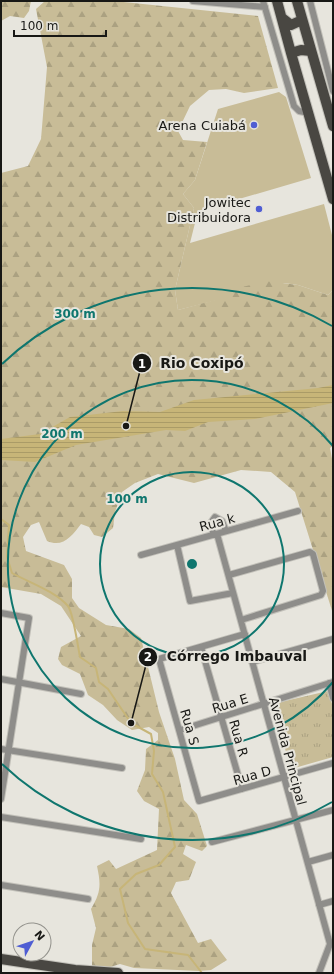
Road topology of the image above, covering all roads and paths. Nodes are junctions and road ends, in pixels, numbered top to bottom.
1 (193, 1) edge
2 (278, 1) edge
3 (297, 1) edge
4 (310, 1) edge
5 (214, 3) edge
6 (264, 4) edge
7 (282, 18) junction
8 (302, 20) junction
9 (311, 51) junction
10 (290, 53) junction
11 (333, 91) edge
12 (309, 113) junction
13 (333, 126) edge
14 (333, 199) edge
15 (298, 511) dead end
16 (226, 531) junction
17 (216, 534) junction
18 (177, 545) junction
19 (141, 555) dead end
20 (229, 575) junction
21 (234, 593) junction
22 (1, 613) edge
23 (241, 620) junction
24 (245, 634) junction
25 (333, 639) edge
26 (201, 647) junction
27 (252, 662) junction
28 (1, 679) edge
29 (19, 682) junction
30 (331, 683) edge
31 (81, 694) dead end
32 (333, 698) edge
33 (264, 704) junction
34 (221, 717) junction
35 (180, 730) junction
36 (1, 749) edge
37 (10, 750) junction
38 (333, 764) edge
39 (122, 768) dead end
40 (284, 777) junction
41 (242, 789) junction
42 (1, 799) edge
43 (199, 801) joint
44 (333, 810) edge
45 (1, 816) edge
46 (296, 820) junction
47 (141, 838) dead end
48 (212, 842) dead end
49 (333, 855) edge
50 (308, 862) junction
51 (1, 885) edge
52 (88, 899) dead end
53 (333, 901) edge
54 (320, 905) junction
55 (1, 959) edge
56 (118, 973) edge
57 (319, 973) edge

1 - 5 street
2 - 7 main road
3 - 8 main road
4 - 11 street
5 - 6 street
6 - 12 street
7 - 8 main road
7 - 10 main road
8 - 9 main road
9 - 10 main road
9 - 13 main road
10 - 12 main road
12 - 14 main road
15 - 16 street, Rua k
16 - 17 street, Rua k
16 - 17 street
17 - 18 street, Rua k
17 - 20 street, Avenida Principal
18 - 19 street, Rua k
18 - 21 street
20 - 21 street, Avenida Principal
20 - 23 street
21 - 23 street, Avenida Principal
22 - 29 street
23 - 24 street, Avenida Principal
24 - 26 street
24 - 27 street, Avenida Principal
25 - 27 street
26 - 34 street, Rua R
26 - 35 street, Rua S
27 - 33 street, Avenida Principal
28 - 29 street
29 - 31 street
29 - 37 street
30 - 32 street
30 - 33 street, Rua E
33 - 34 street, Rua E
33 - 40 street, Avenida Principal
34 - 35 street, Rua E
34 - 41 street, Rua R
35 - 43 street, Rua S
36 - 37 street
37 - 39 street
37 - 42 street
38 - 40 street, Rua D
40 - 41 street, Rua D
40 - 46 street, Avenida Principal
41 - 43 street, Rua D
44 - 46 street
45 - 47 street
46 - 48 street
46 - 50 street, Avenida Principal
49 - 50 street
50 - 54 street, Avenida Principal
51 - 52 street
53 - 54 street
54 - 57 street, Avenida Principal
55 - 56 main road

